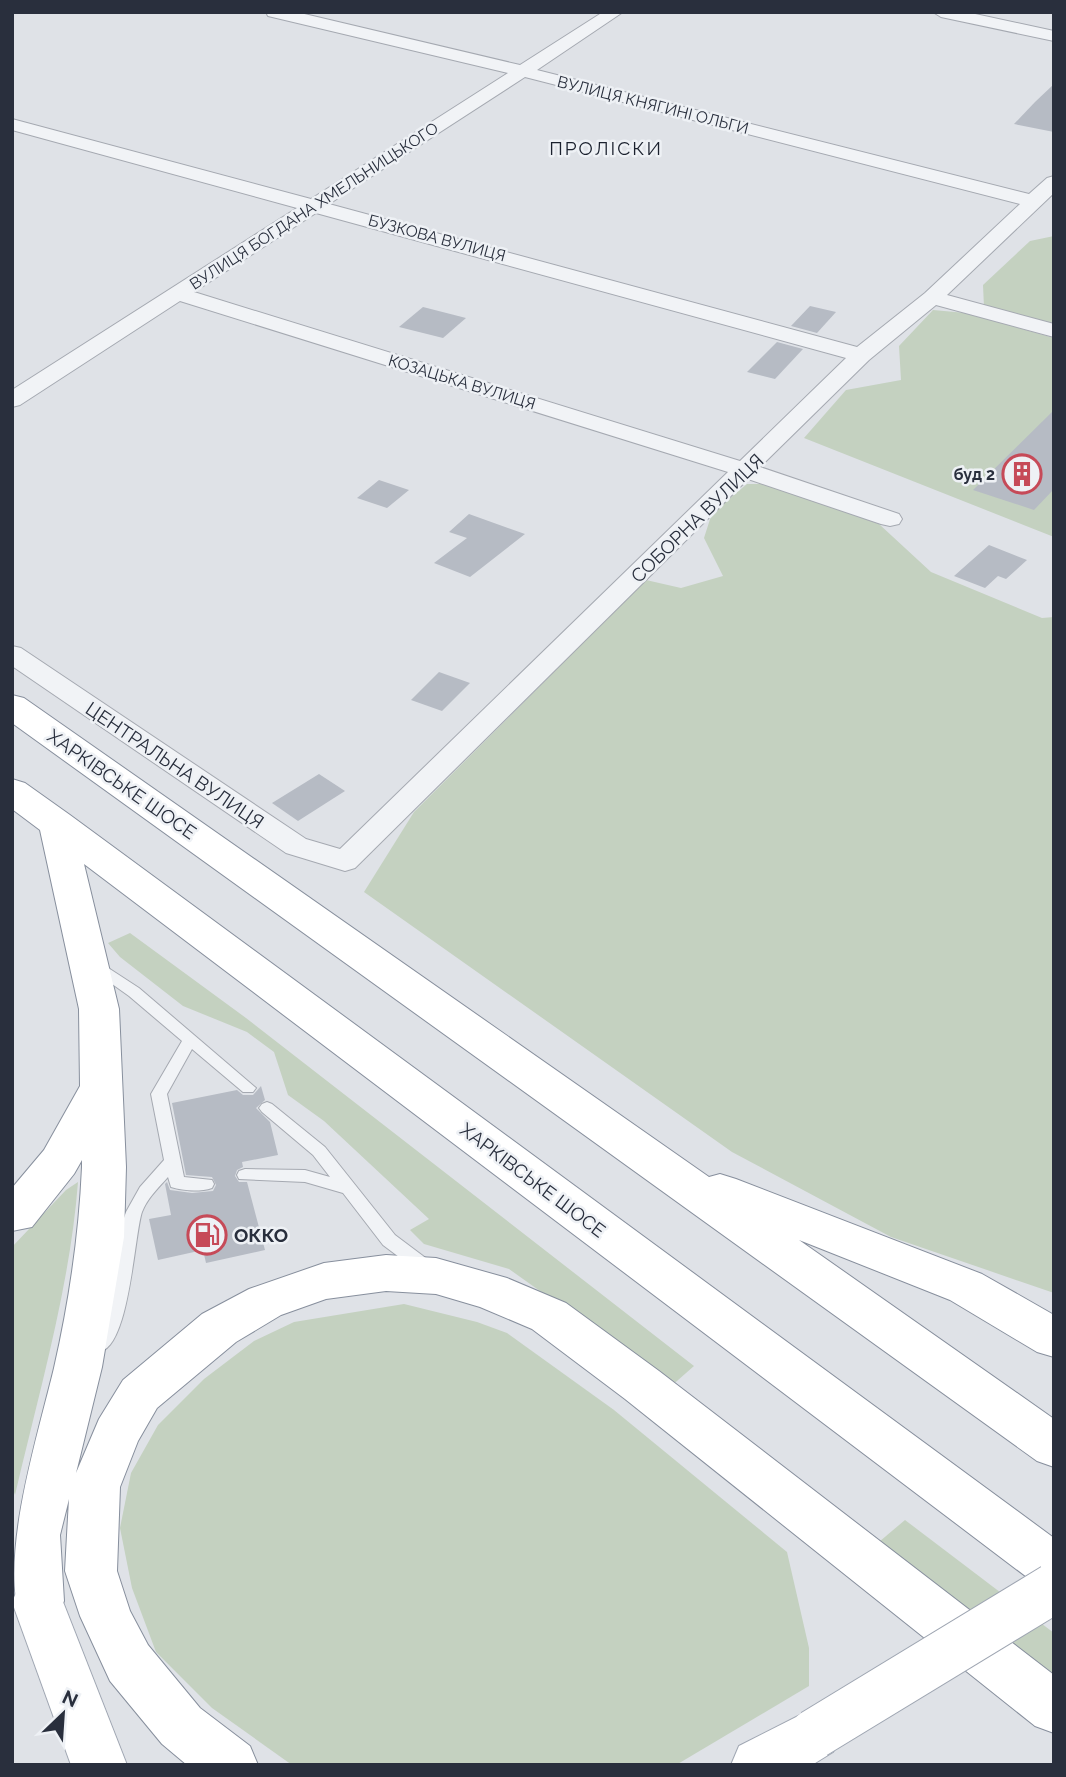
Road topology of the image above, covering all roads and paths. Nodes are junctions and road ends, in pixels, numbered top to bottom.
1 (274, 12) edge
2 (615, 12) edge
3 (941, 12) edge
4 (1054, 36) edge
5 (522, 71) junction
6 (12, 124) edge
7 (1054, 182) edge
8 (1032, 201) junction
9 (316, 205) junction
10 (178, 294) junction
11 (932, 297) junction
12 (1054, 331) edge
13 (861, 355) junction
14 (12, 400) edge
15 (746, 470) junction
16 (890, 519) dead end
17 (12, 654) edge
18 (12, 706) edge
19 (12, 791) edge
20 (57, 824) junction
21 (345, 861) joint
22 (86, 958) junction
23 (189, 1041) junction
24 (103, 1083) junction
25 (248, 1088) dead end
26 (267, 1108) dead end
27 (173, 1161) junction
28 (666, 1170) junction
29 (245, 1175) dead end
30 (206, 1184) dead end
31 (346, 1188) junction
32 (14, 1216) edge
33 (468, 1284) junction
34 (965, 1287) junction
35 (1054, 1305) edge
36 (1054, 1338) edge
37 (78, 1367) junction
38 (1054, 1446) edge
39 (1054, 1569) edge
40 (1054, 1588) edge
41 (1054, 1708) edge
42 (99, 1765) edge
43 (230, 1765) edge
44 (759, 1765) edge

1 - 5 street, ВУЛИЦЯ КНЯГИНІ ОЛЬГИ
2 - 5 street, ВУЛИЦЯ БОГДАНА ХМЕЛЬНИЦЬКОГО
3 - 4 street
5 - 8 street, ВУЛИЦЯ КНЯГИНІ ОЛЬГИ
5 - 9 street, ВУЛИЦЯ БОГДАНА ХМЕЛЬНИЦЬКОГО
6 - 9 street, БУЗКОВА ВУЛИЦЯ
7 - 8 street, СОБОРНА ВУЛИЦЯ
8 - 11 street, СОБОРНА ВУЛИЦЯ
9 - 10 street, ВУЛИЦЯ БОГДАНА ХМЕЛЬНИЦЬКОГО
9 - 13 street, БУЗКОВА ВУЛИЦЯ
10 - 14 street, ВУЛИЦЯ БОГДАНА ХМЕЛЬНИЦЬКОГО
10 - 15 street, КОЗАЦЬКА ВУЛИЦЯ
11 - 12 street
11 - 13 street, СОБОРНА ВУЛИЦЯ
13 - 15 street, СОБОРНА ВУЛИЦЯ
15 - 16 street, КОЗАЦЬКА ВУЛИЦЯ
15 - 21 street, СОБОРНА ВУЛИЦЯ
17 - 21 street, ЦЕНТРАЛЬНА ВУЛИЦЯ
18 - 28 main road, ХАРКІВСЬКЕ ШОСЕ
19 - 20 main road, ХАРКІВСЬКЕ ШОСЕ
20 - 22 main road
20 - 39 main road, ХАРКІВСЬКЕ ШОСЕ
22 - 23 lane
22 - 24 main road
23 - 25 lane
23 - 27 lane
24 - 32 main road
24 - 37 main road
26 - 31 lane
27 - 30 lane
27 - 37 lane
28 - 34 main road
28 - 38 main road, ХАРКІВСЬКЕ ШОСЕ
29 - 31 lane
31 - 33 lane
33 - 41 main road
33 - 43 main road
34 - 35 main road
34 - 36 main road
37 - 42 main road
40 - 44 main road, bridge

